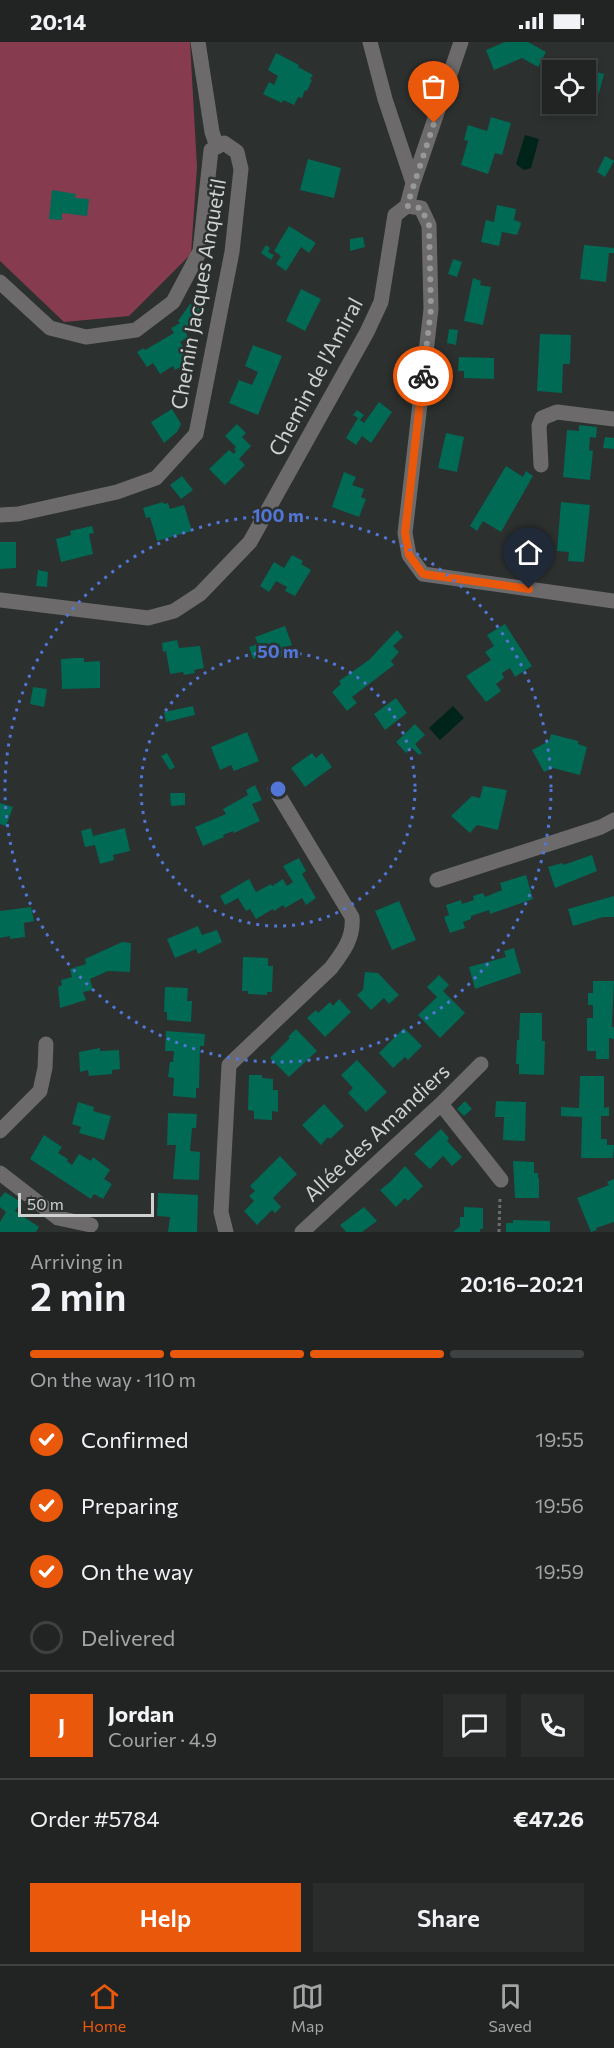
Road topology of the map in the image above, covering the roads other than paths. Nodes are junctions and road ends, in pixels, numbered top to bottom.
1 (198, 42) edge
2 (370, 42) edge
3 (461, 42) edge
4 (217, 147) junction
5 (413, 183) junction
6 (407, 206) junction
7 (0, 282) edge
8 (614, 419) edge
9 (541, 465) dead end
10 (0, 515) edge
11 (0, 600) edge
12 (614, 601) edge
13 (275, 789) dead end
14 (614, 820) edge
15 (437, 880) dead end
16 (46, 1044) dead end
17 (481, 1064) dead end
18 (441, 1104) junction
19 (0, 1131) edge
20 (0, 1173) edge
21 (501, 1180) road end
22 (91, 1225) dead end
23 (226, 1232) edge
24 (302, 1232) edge

1 - 4 street
2 - 5 street
3 - 5 street, Chemin de l'Amiral
4 - 7 street, Chemin Jacques Anquetil
4 - 10 street, Chemin Jacques Anquetil
5 - 6 street, Chemin de l'Amiral
6 - 11 street, Chemin de l'Amiral
6 - 12 street
8 - 9 street
13 - 23 street
14 - 15 street
16 - 19 street
17 - 18 street, Allée des Amandiers
18 - 21 street
18 - 24 street, Allée des Amandiers
20 - 22 street

